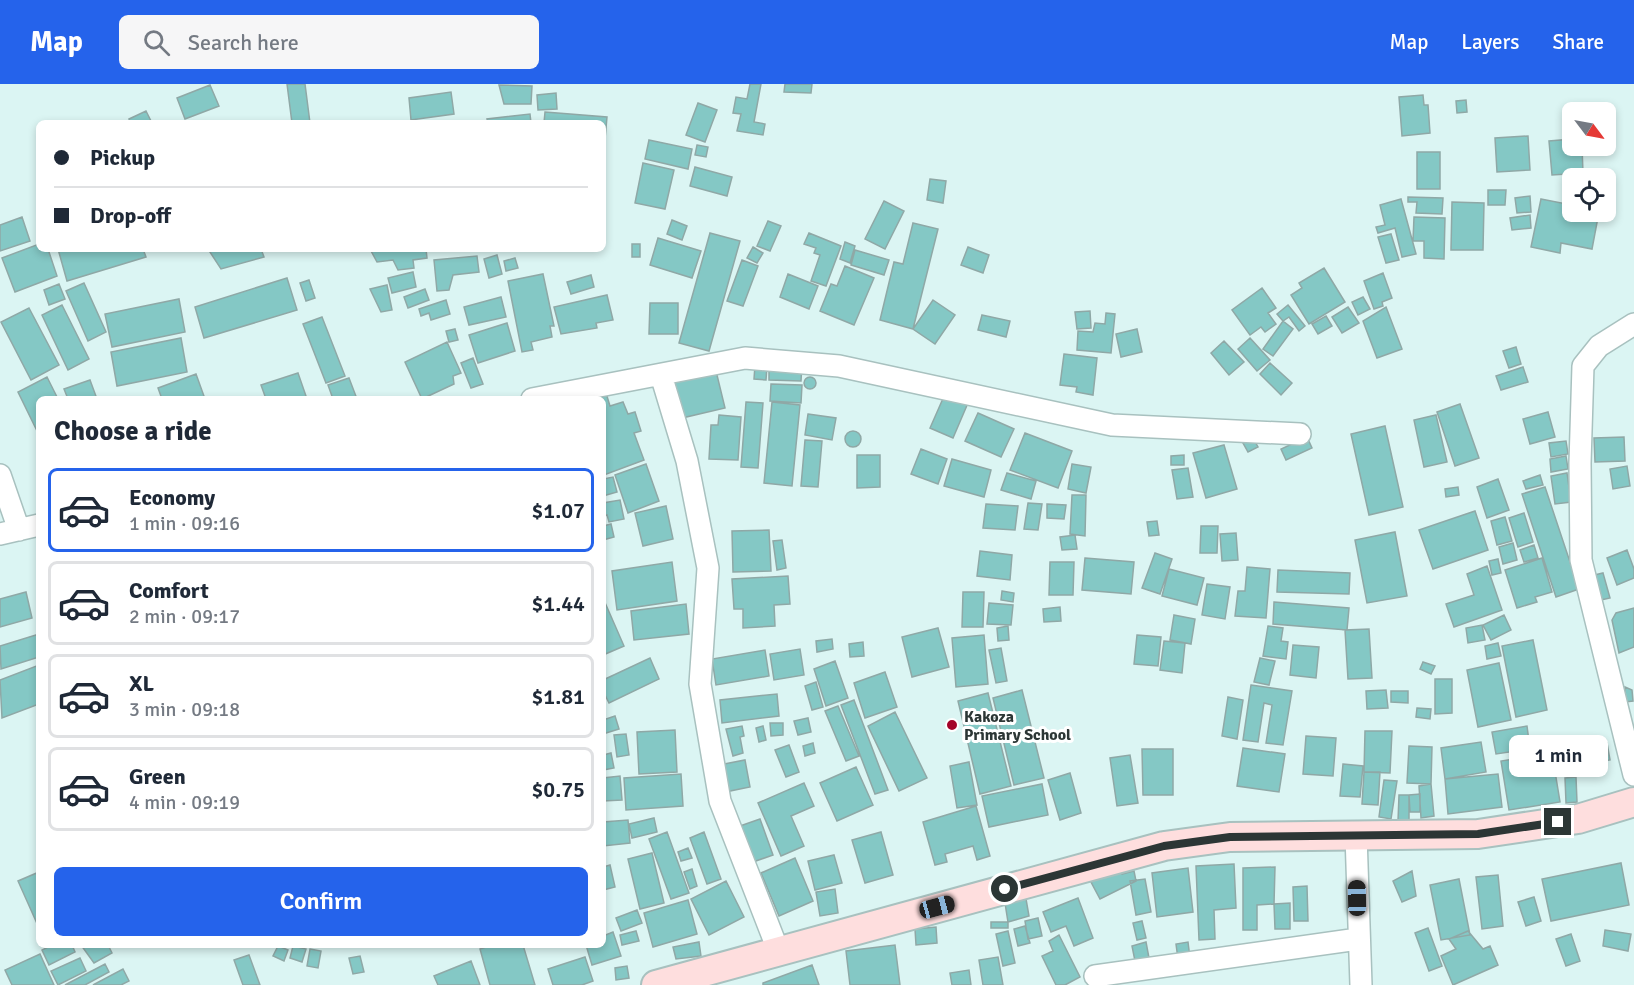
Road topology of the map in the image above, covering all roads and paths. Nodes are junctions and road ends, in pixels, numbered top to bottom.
1 (1634, 324) edge
2 (662, 375) junction
3 (548, 396) edge
4 (1300, 434) dead end
5 (0, 475) edge
6 (19, 530) edge
7 (1634, 775) edge
8 (1634, 802) edge
9 (1356, 835) junction
10 (1358, 939) junction
11 (778, 950) junction
12 (1095, 976) dead end
13 (656, 985) edge
14 (1361, 985) edge

1 - 7 street
2 - 3 street
2 - 4 street
2 - 11 street
5 - 6 street
8 - 9 street
9 - 10 street
9 - 11 street
10 - 12 street
10 - 14 street
11 - 13 street

